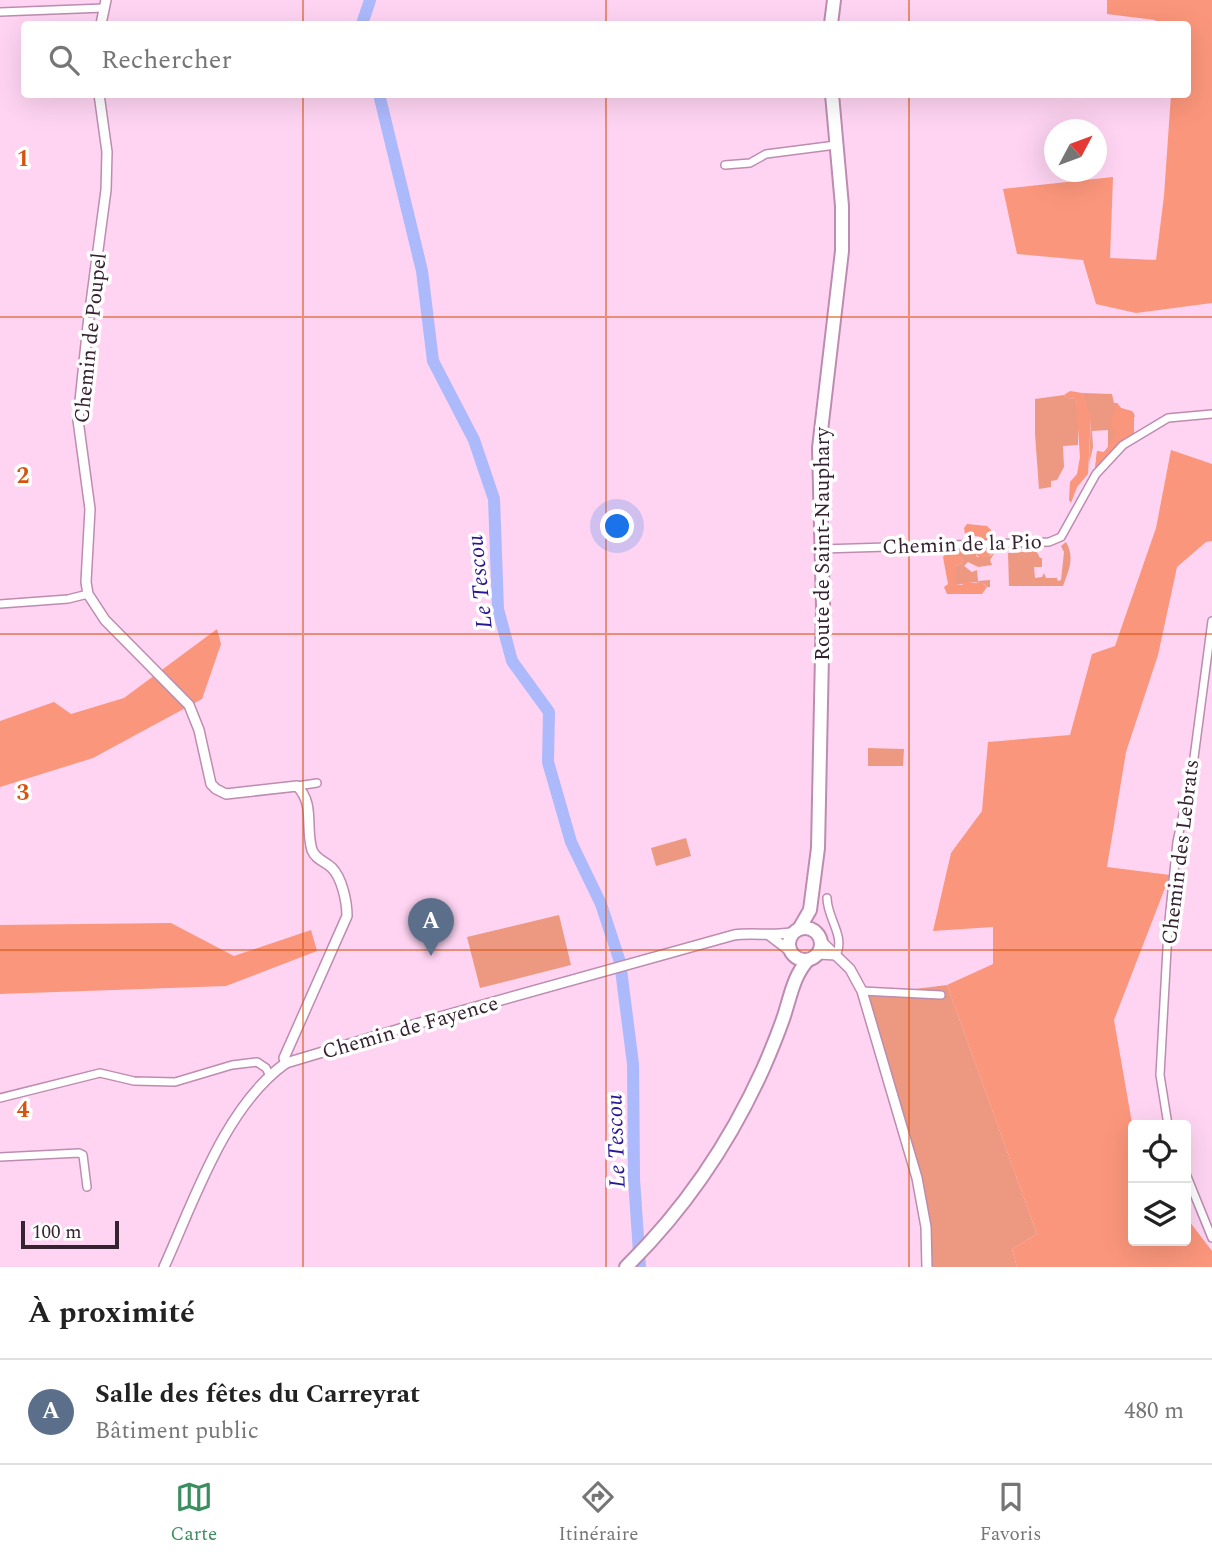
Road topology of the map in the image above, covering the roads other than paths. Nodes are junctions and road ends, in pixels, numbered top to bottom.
1 (834, 0) edge
2 (105, 4) edge
3 (0, 12) edge
4 (831, 21) edge
5 (100, 98) edge
6 (832, 98) edge
7 (836, 145) junction
8 (725, 165) dead end
9 (1212, 414) edge
10 (822, 549) junction
11 (88, 594) junction
12 (0, 604) edge
13 (1212, 621) edge
14 (317, 783) dead end
15 (297, 786) junction
16 (827, 898) dead end
17 (810, 910) junction
18 (796, 930) junction
19 (768, 934) junction
20 (815, 947) junction
21 (790, 952) junction
22 (835, 956) junction
23 (794, 982) junction
24 (862, 991) junction
25 (941, 995) dead end
26 (286, 1063) junction
27 (269, 1074) junction
28 (0, 1098) edge
29 (1167, 1120) edge
30 (0, 1157) edge
31 (1190, 1183) edge
32 (87, 1187) dead end
33 (1212, 1238) edge
34 (164, 1267) edge
35 (625, 1267) edge
36 (927, 1267) edge

1 - 4 main road
2 - 3 street
5 - 11 street, Chemin de Poupel
6 - 7 main road, Route de Saint-Nauphary
7 - 8 street
7 - 10 main road, Route de Saint-Nauphary
9 - 10 street, Chemin de la Pio
10 - 17 main road, Route de Saint-Nauphary
11 - 12 street
11 - 15 street
13 - 29 street, Chemin des Lebrats
14 - 15 street
15 - 26 street
16 - 22 street
17 - 18 main road, Route de Saint-Nauphary
17 - 20 main road, Route de Saint-Nauphary
18 - 19 street, Chemin de Fayence
18 - 20 main road
18 - 21 main road
19 - 21 street
19 - 26 street, Chemin de Fayence
20 - 21 main road
20 - 22 street
20 - 23 main road
21 - 23 main road
22 - 24 street
23 - 35 main road
24 - 25 street
24 - 36 street
26 - 27 street, Chemin de Fayence
27 - 28 street
27 - 34 street, Chemin de Fayence
30 - 32 street
31 - 33 street

